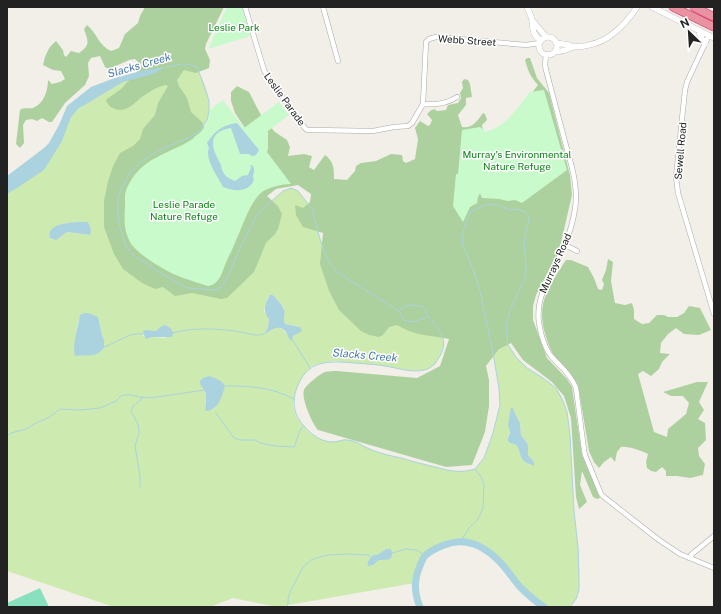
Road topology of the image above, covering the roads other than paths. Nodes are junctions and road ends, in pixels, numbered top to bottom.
1 (245, 7) edge
2 (323, 7) edge
3 (527, 7) edge
4 (637, 7) edge
5 (652, 7) edge
6 (673, 7) edge
7 (694, 7) edge
8 (714, 17) edge
9 (714, 27) edge
10 (699, 30) junction
11 (712, 37) edge
12 (542, 40) junction
13 (556, 43) junction
14 (705, 44) junction
15 (573, 47) junction
16 (555, 51) junction
17 (546, 54) junction
18 (338, 61) dead end
19 (457, 97) dead end
20 (423, 104) junction
21 (394, 127) joint
22 (565, 245) junction
23 (578, 251) dead end
24 (714, 314) edge
25 (714, 536) edge
26 (689, 558) junction
27 (714, 568) edge

1 - 21 street, Leslie Parade
2 - 18 street
3 - 12 street
4 - 15 street
5 - 10 street
6 - 9 highway
7 - 8 highway
10 - 11 street
10 - 14 street
11 - 14 street, Sewell Road
12 - 13 street
12 - 17 street
12 - 20 street, Webb Street
13 - 15 street
13 - 16 street
14 - 24 street, Sewell Road
15 - 16 street
16 - 17 street
17 - 22 street, Murrays Road
19 - 20 street
20 - 21 street, Webb Street
22 - 23 street
22 - 26 street, Murrays Road
25 - 26 street
26 - 27 street, Murrays Road

